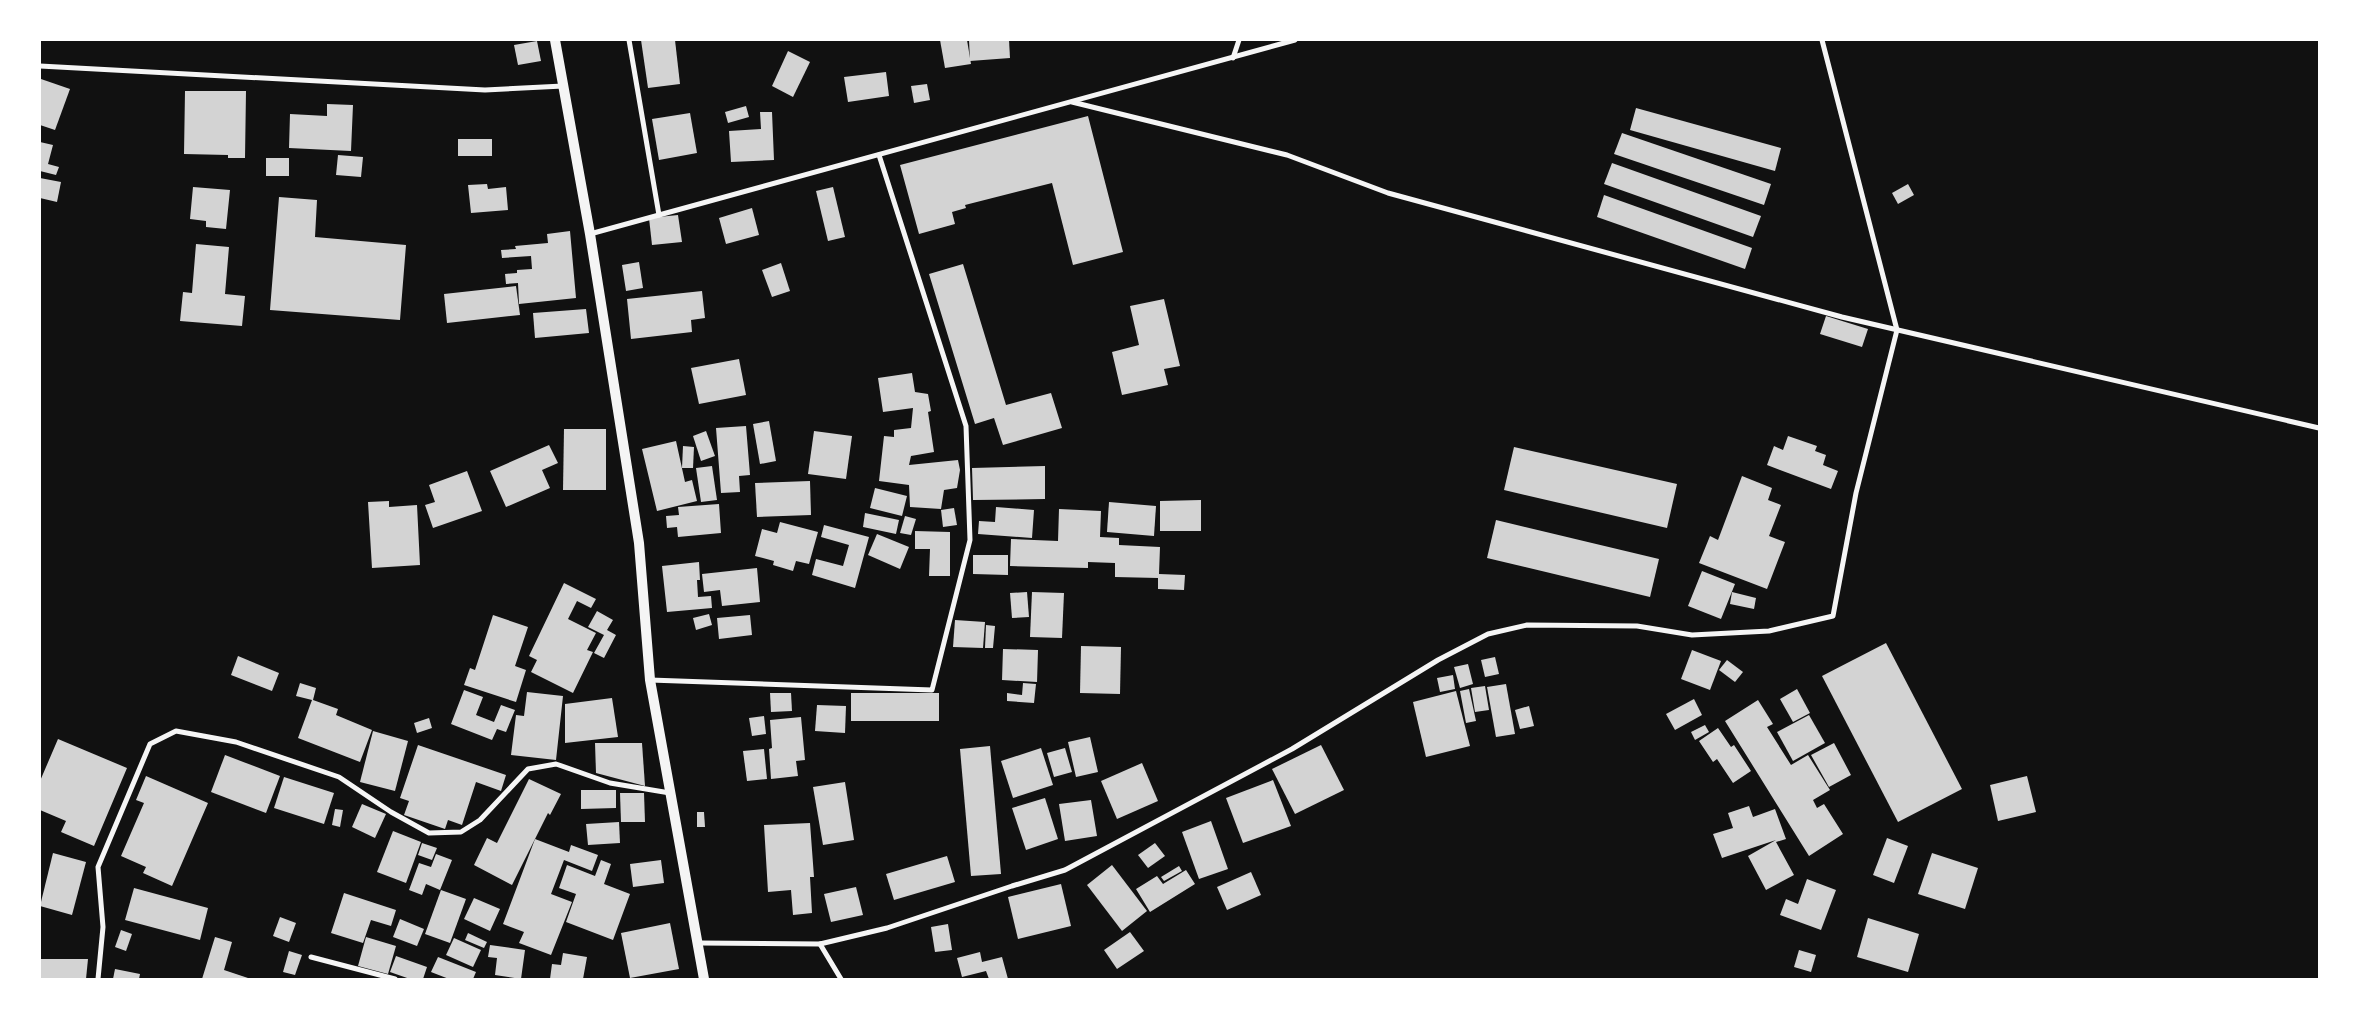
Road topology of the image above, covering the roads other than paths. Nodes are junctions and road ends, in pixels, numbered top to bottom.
1 (555, 40) edge
2 (629, 40) edge
3 (1239, 40) edge
4 (1295, 40) edge
5 (1822, 40) edge
6 (1233, 58) junction
7 (40, 66) edge
8 (563, 86) junction
9 (1072, 102) junction
10 (879, 155) junction
11 (659, 215) junction
12 (590, 234) junction
13 (1897, 330) junction
14 (2319, 428) edge
15 (650, 680) junction
16 (670, 793) junction
17 (699, 943) junction
18 (820, 944) junction
19 (311, 957) dead end
20 (98, 979) edge
21 (394, 979) edge
22 (704, 979) edge
23 (841, 979) edge

1 - 8 main road
2 - 11 street
3 - 6 street
4 - 6 street
5 - 13 street
6 - 9 street
7 - 8 street
8 - 12 main road
9 - 10 street
9 - 13 street
10 - 11 street
10 - 15 street
11 - 12 street
12 - 15 main road
13 - 14 street
13 - 18 street
15 - 16 main road
16 - 17 main road
16 - 20 street
17 - 18 street
17 - 22 main road
18 - 23 street
19 - 21 street

